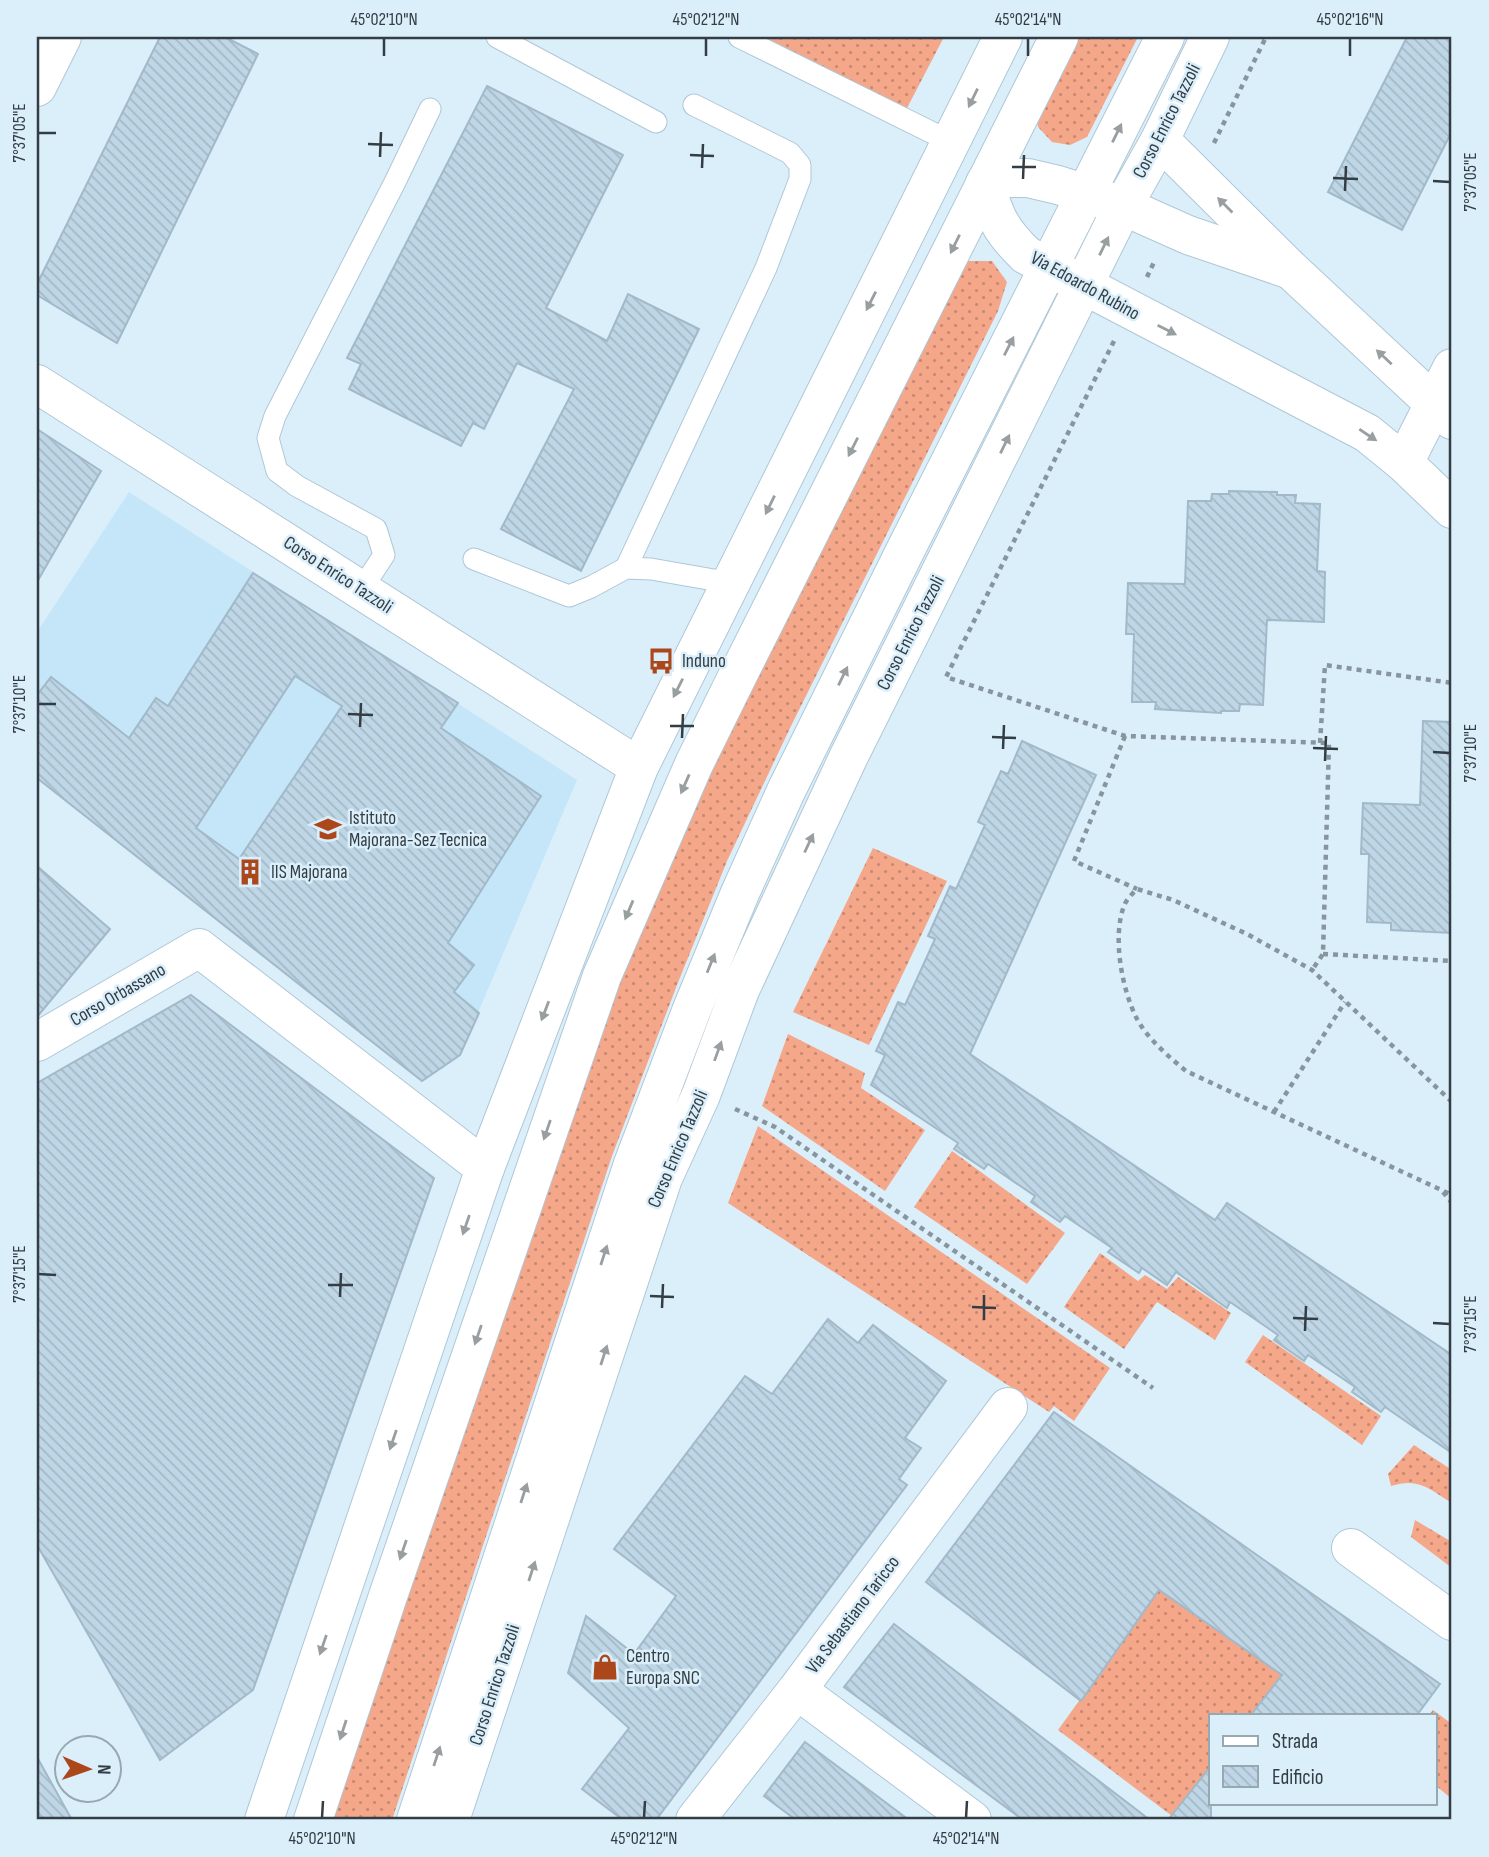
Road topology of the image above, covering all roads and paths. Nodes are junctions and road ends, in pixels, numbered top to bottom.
1 (62, 37) edge
2 (497, 37) edge
3 (739, 37) edge
4 (1003, 37) edge
5 (1059, 37) edge
6 (1165, 37) edge
7 (1210, 37) edge
8 (1266, 37) edge
9 (37, 87) edge
10 (694, 105) dead end
11 (430, 109) dead end
12 (656, 122) dead end
13 (1160, 139) junction
14 (951, 142) junction
15 (1197, 178) junction
16 (985, 183) junction
17 (1086, 194) junction
18 (1123, 206) junction
19 (1172, 227) junction
20 (1048, 268) junction
21 (1291, 270) junction
22 (1084, 286) junction
23 (1130, 311) junction
24 (1452, 368) edge
25 (37, 384) edge
26 (1443, 412) edge
27 (1404, 463) junction
28 (975, 505) junction
29 (1452, 509) edge
30 (808, 536) junction
31 (906, 549) junction
32 (474, 559) dead end
33 (626, 568) junction
34 (731, 583) junction
35 (361, 590) junction
36 (1452, 683) edge
37 (1125, 736) junction
38 (1320, 743) junction
39 (639, 767) junction
40 (1137, 889) junction
41 (576, 929) junction
42 (1322, 954) junction
43 (1452, 961) edge
44 (1312, 970) junction
45 (1345, 1002) junction
46 (37, 1042) edge
47 (575, 1049) junction
48 (1452, 1102) edge
49 (1274, 1112) junction
50 (743, 1113) dead end
51 (485, 1168) junction
52 (1442, 1191) junction
53 (1452, 1195) edge
54 (1452, 1203) edge
55 (1153, 1388) dead end
56 (1008, 1407) dead end
57 (1351, 1548) dead end
58 (1452, 1620) edge
59 (797, 1690) junction
60 (264, 1820) edge
61 (313, 1820) edge
62 (415, 1820) edge
63 (450, 1820) edge
64 (695, 1820) edge
65 (971, 1820) edge

1 - 9 street
2 - 12 lane
3 - 14 lane
4 -> 14 street
5 - 16 street
17 -> 6 street, Corso Enrico Tazzoli
7 - 13 street, Corso Enrico Tazzoli
8 - 15 path
10 - 33 lane
11 - 35 lane
13 - 15 street
13 - 18 street, Corso Enrico Tazzoli
14 -> 34 street
21 -> 15 street
16 - 17 street
16 - 20 street, Via Edoardo Rubino
16 -> 30 street
17 - 18 street
17 - 20 street, Corso Enrico Tazzoli
18 - 19 street
22 -> 18 street, Corso Enrico Tazzoli
19 - 21 street
19 - 23 path
20 - 22 street, Via Edoardo Rubino
31 -> 20 street, Corso Enrico Tazzoli
26 -> 21 street
22 - 23 street, Via Edoardo Rubino
28 -> 22 street, Corso Enrico Tazzoli
23 -> 27 street, Via Edoardo Rubino
23 - 37 path
24 - 26 street
25 - 35 street, Corso Enrico Tazzoli
26 - 27 street
27 - 29 street, Via Edoardo Rubino
28 - 31 street
63 -> 28 street, Corso Enrico Tazzoli
30 - 34 street
30 -> 47 street
62 -> 31 street, Corso Enrico Tazzoli
32 - 33 lane
33 - 34 lane
34 -> 39 street
35 - 39 street, Corso Enrico Tazzoli
36 - 38 path
37 - 38 path
37 - 40 path
38 - 42 path
39 - 41 street
40 - 44 path
40 - 49 path
41 - 47 street
41 -> 51 street
42 - 43 path
42 - 44 path
44 - 45 path
45 - 48 path
45 - 49 path
46 - 51 street, Corso Orbassano
47 -> 61 street
49 - 52 path
50 - 55 path
51 -> 60 street
52 - 53 path
52 - 54 path
56 - 59 street, Via Sebastiano Taricco
57 - 58 street
59 - 64 street, Via Sebastiano Taricco
59 - 65 street

